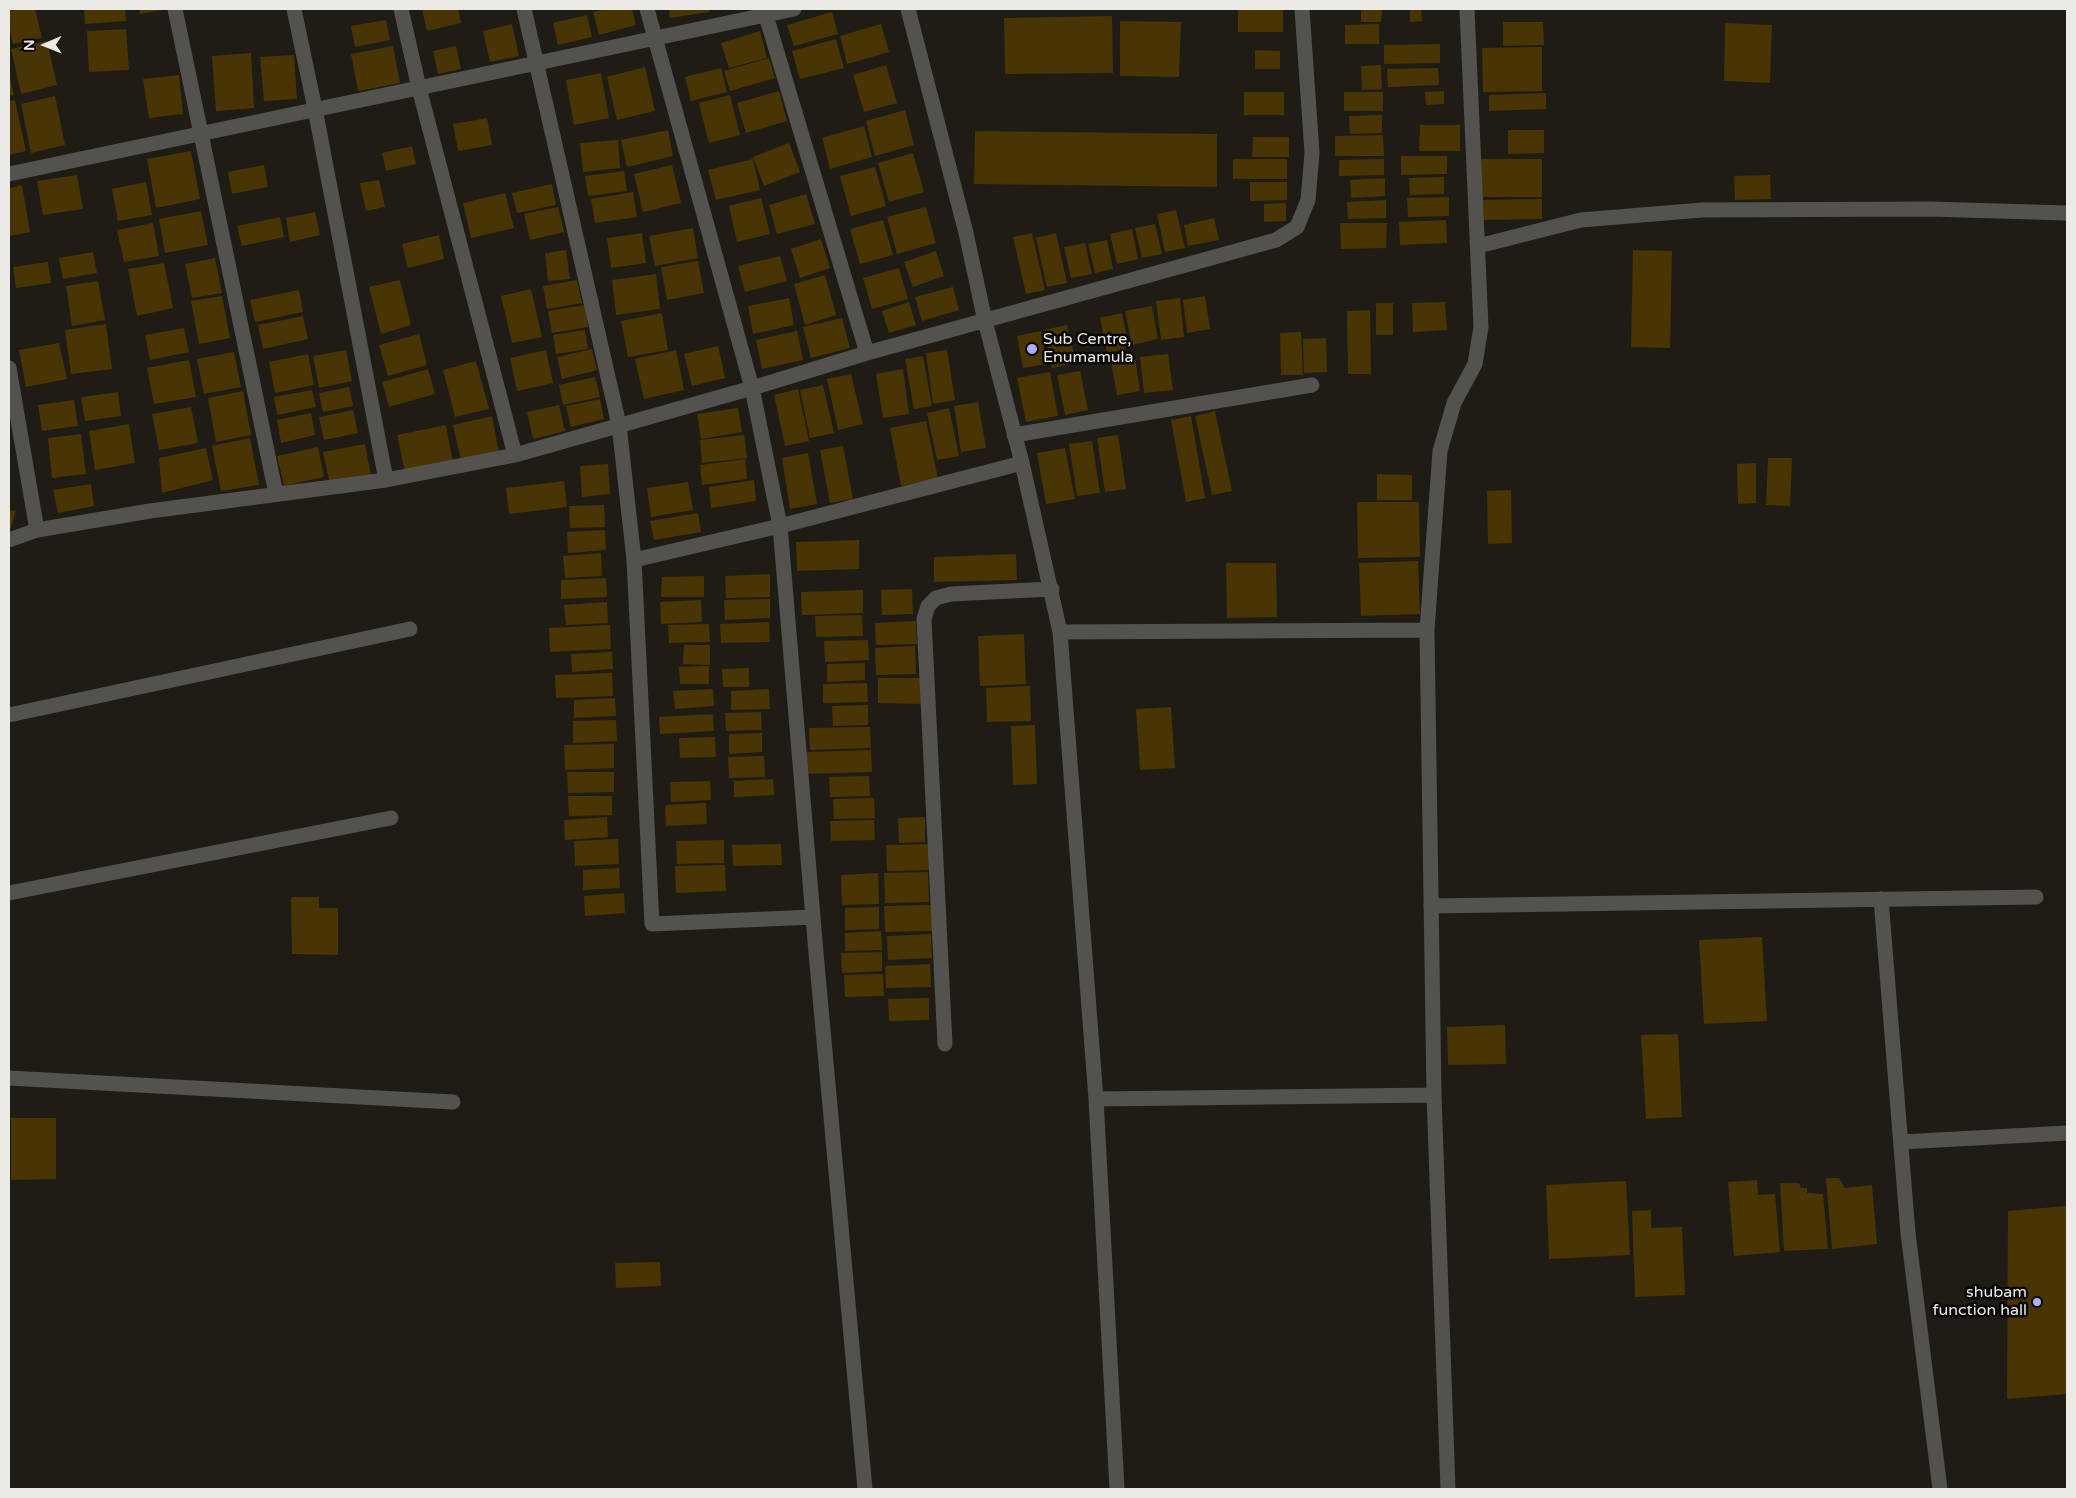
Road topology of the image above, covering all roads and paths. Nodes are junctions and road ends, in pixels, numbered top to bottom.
1 (175, 9) edge
2 (294, 9) edge
3 (401, 9) edge
4 (524, 9) edge
5 (647, 9) edge
6 (794, 9) edge
7 (908, 9) edge
8 (1302, 9) edge
9 (1467, 9) edge
10 (765, 12) edge
11 (655, 38) junction
12 (537, 63) junction
13 (419, 88) junction
14 (315, 110) junction
15 (201, 134) junction
16 (9, 174) edge
17 (2067, 213) edge
18 (1478, 246) junction
19 (984, 321) junction
20 (867, 353) junction
21 (9, 368) edge
22 (1312, 385) dead end
23 (752, 388) junction
24 (619, 425) junction
25 (1014, 435) junction
26 (515, 455) junction
27 (1022, 464) junction
28 (386, 480) junction
29 (276, 494) junction
30 (780, 526) junction
31 (37, 530) junction
32 (9, 540) edge
33 (634, 560) junction
34 (1052, 589) junction
35 (410, 629) dead end
36 (1427, 630) junction
37 (1060, 632) junction
38 (9, 715) edge
39 (391, 818) dead end
40 (9, 893) edge
41 (2036, 897) dead end
42 (1881, 899) junction
43 (1431, 906) junction
44 (813, 916) junction
45 (944, 1044) dead end
46 (9, 1078) edge
47 (1434, 1095) junction
48 (1096, 1099) junction
49 (453, 1102) dead end
50 (2067, 1133) edge
51 (1900, 1142) junction
52 (865, 1489) edge
53 (1117, 1489) edge
54 (1448, 1489) edge
55 (1940, 1489) edge

1 - 15 street
2 - 14 street
3 - 13 street
4 - 12 street
5 - 11 street
6 - 10 street
7 - 19 street
8 - 19 street
9 - 18 street
10 - 11 street
10 - 20 street
11 - 12 street
11 - 23 street
12 - 13 street
12 - 24 street
13 - 14 street
13 - 26 street
14 - 15 street
14 - 28 street
15 - 16 street
15 - 29 street
17 - 18 street
18 - 36 street
19 - 20 street
19 - 25 street
20 - 23 street
21 - 31 street
22 - 25 street
23 - 24 street
23 - 30 street
24 - 26 street
24 - 33 street
25 - 27 street
26 - 28 street
27 - 30 street
27 - 34 street
28 - 29 street
29 - 31 street
30 - 33 street
30 - 44 street
31 - 32 street
33 - 44 street
34 - 37 street
34 - 45 street
35 - 38 street
36 - 37 street
36 - 43 street
37 - 48 street
39 - 40 street
41 - 42 street
42 - 43 street
42 - 51 street
43 - 47 street
44 - 52 street
46 - 49 street
47 - 48 street
47 - 54 street
48 - 53 street
50 - 51 street
51 - 55 street

